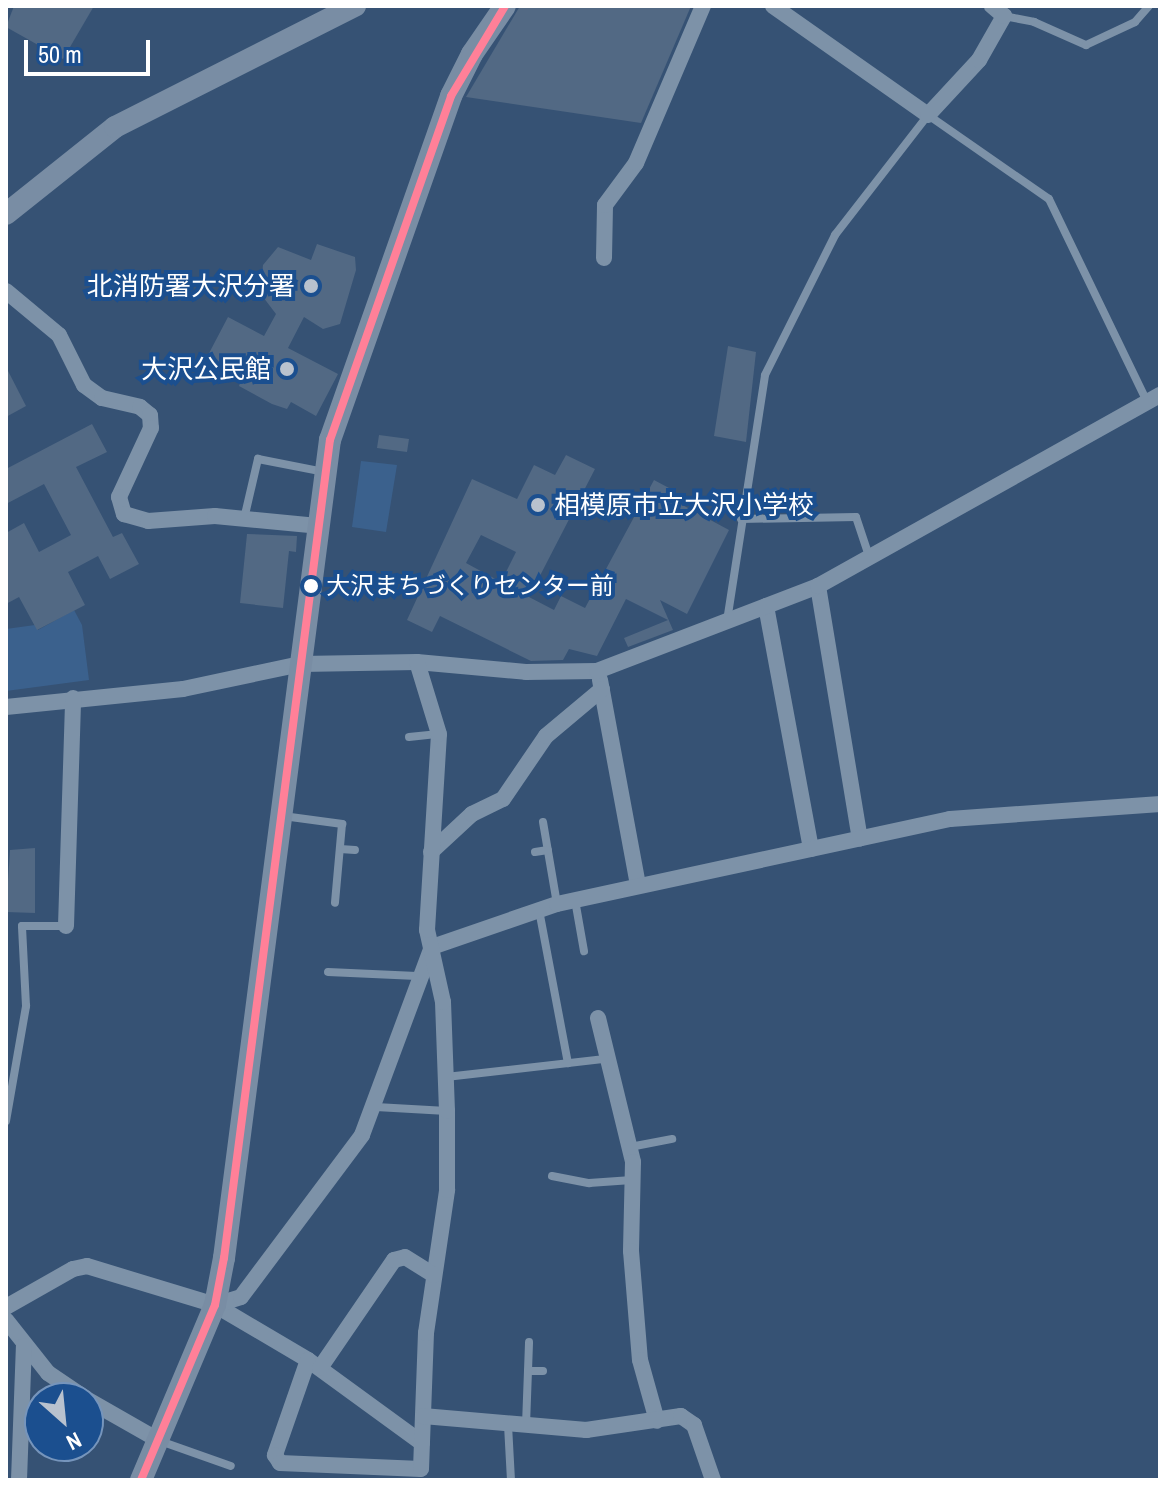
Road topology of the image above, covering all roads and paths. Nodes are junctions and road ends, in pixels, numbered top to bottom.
1 (355, 6) edge
2 (505, 6) edge
3 (703, 6) edge
4 (773, 6) edge
5 (1149, 6) edge
6 (998, 11) edge
7 (928, 115) junction
8 (6, 214) edge
9 (604, 258) dead end
10 (6, 291) edge
11 (1156, 401) edge
12 (324, 472) junction
13 (741, 519) junction
14 (244, 520) junction
15 (318, 526) junction
16 (870, 560) junction
17 (818, 586) junction
18 (766, 606) junction
19 (727, 622) junction
20 (417, 662) junction
21 (301, 664) junction
22 (597, 671) junction
23 (602, 689) junction
24 (73, 698) junction
25 (6, 707) edge
26 (439, 734) junction
27 (409, 737) dead end
28 (1160, 804) edge
29 (280, 816) junction
30 (543, 822) dead end
31 (860, 839) junction
32 (340, 849) junction
33 (811, 849) junction
34 (355, 850) dead end
35 (548, 850) junction
36 (431, 852) junction
37 (535, 852) dead end
38 (638, 886) junction
39 (575, 900) junction
40 (335, 903) dead end
41 (557, 904) junction
42 (539, 910) junction
43 (66, 926) joint
44 (432, 947) junction
45 (584, 951) dead end
46 (328, 972) dead end
47 (417, 976) junction
48 (598, 1018) dead end
49 (605, 1059) junction
50 (568, 1063) junction
51 (446, 1077) junction
52 (376, 1107) junction
53 (447, 1111) junction
54 (6, 1121) edge
55 (672, 1139) dead end
56 (630, 1147) junction
57 (552, 1176) dead end
58 (632, 1180) junction
59 (434, 1275) junction
60 (215, 1305) junction
61 (6, 1307) edge
62 (6, 1320) edge
63 (529, 1342) dead end
64 (24, 1346) junction
65 (314, 1364) junction
66 (528, 1371) junction
67 (543, 1371) dead end
68 (61, 1382) edge
69 (104, 1409) edge
70 (423, 1416) junction
71 (657, 1421) junction
72 (508, 1425) junction
73 (526, 1426) junction
74 (158, 1440) junction
75 (422, 1443) junction
76 (231, 1466) dead end
77 (422, 1474) edge
78 (19, 1480) edge
79 (141, 1480) edge
80 (511, 1480) edge
81 (713, 1480) edge

1 - 8 street
2 - 12 street
3 - 9 street
4 - 7 street
5 - 6 lane
6 - 7 street
7 - 11 lane
7 - 13 lane
10 - 14 street
11 - 16 street
12 - 14 lane
12 - 15 street
13 - 16 lane
13 - 19 lane
14 - 15 street
15 - 21 street
16 - 17 street
17 - 18 street
17 - 31 street
18 - 19 street
18 - 33 street
19 - 22 street
20 - 21 street
20 - 22 street
20 - 26 street
21 - 24 street
21 - 29 street
22 - 23 street
23 - 36 street
23 - 38 street
24 - 25 street
24 - 43 street
26 - 27 lane
26 - 36 street
28 - 31 street
29 - 32 lane
29 - 60 street
30 - 35 lane
31 - 33 street
32 - 34 lane
32 - 40 lane
33 - 38 street
35 - 37 lane
35 - 41 lane
36 - 44 street
38 - 39 street
39 - 41 street
39 - 45 lane
41 - 42 street
42 - 44 street
42 - 50 lane
43 - 54 lane
44 - 47 street
44 - 51 street
46 - 47 lane
47 - 52 street
48 - 49 street
49 - 50 lane
49 - 56 street
50 - 51 lane
51 - 53 street
52 - 53 lane
52 - 60 street
53 - 59 street
55 - 56 lane
56 - 58 street
57 - 58 lane
58 - 71 street
59 - 65 street
59 - 70 street
60 - 61 street
60 - 65 street
60 - 74 street
62 - 64 street
63 - 66 lane
64 - 68 street
64 - 78 street
65 - 75 street
65 - 77 street
66 - 67 lane
66 - 73 lane
69 - 74 street
70 - 72 street
70 - 75 street
71 - 73 street
71 - 81 street
72 - 73 street
72 - 80 lane
74 - 76 lane
74 - 79 street
75 - 77 street

